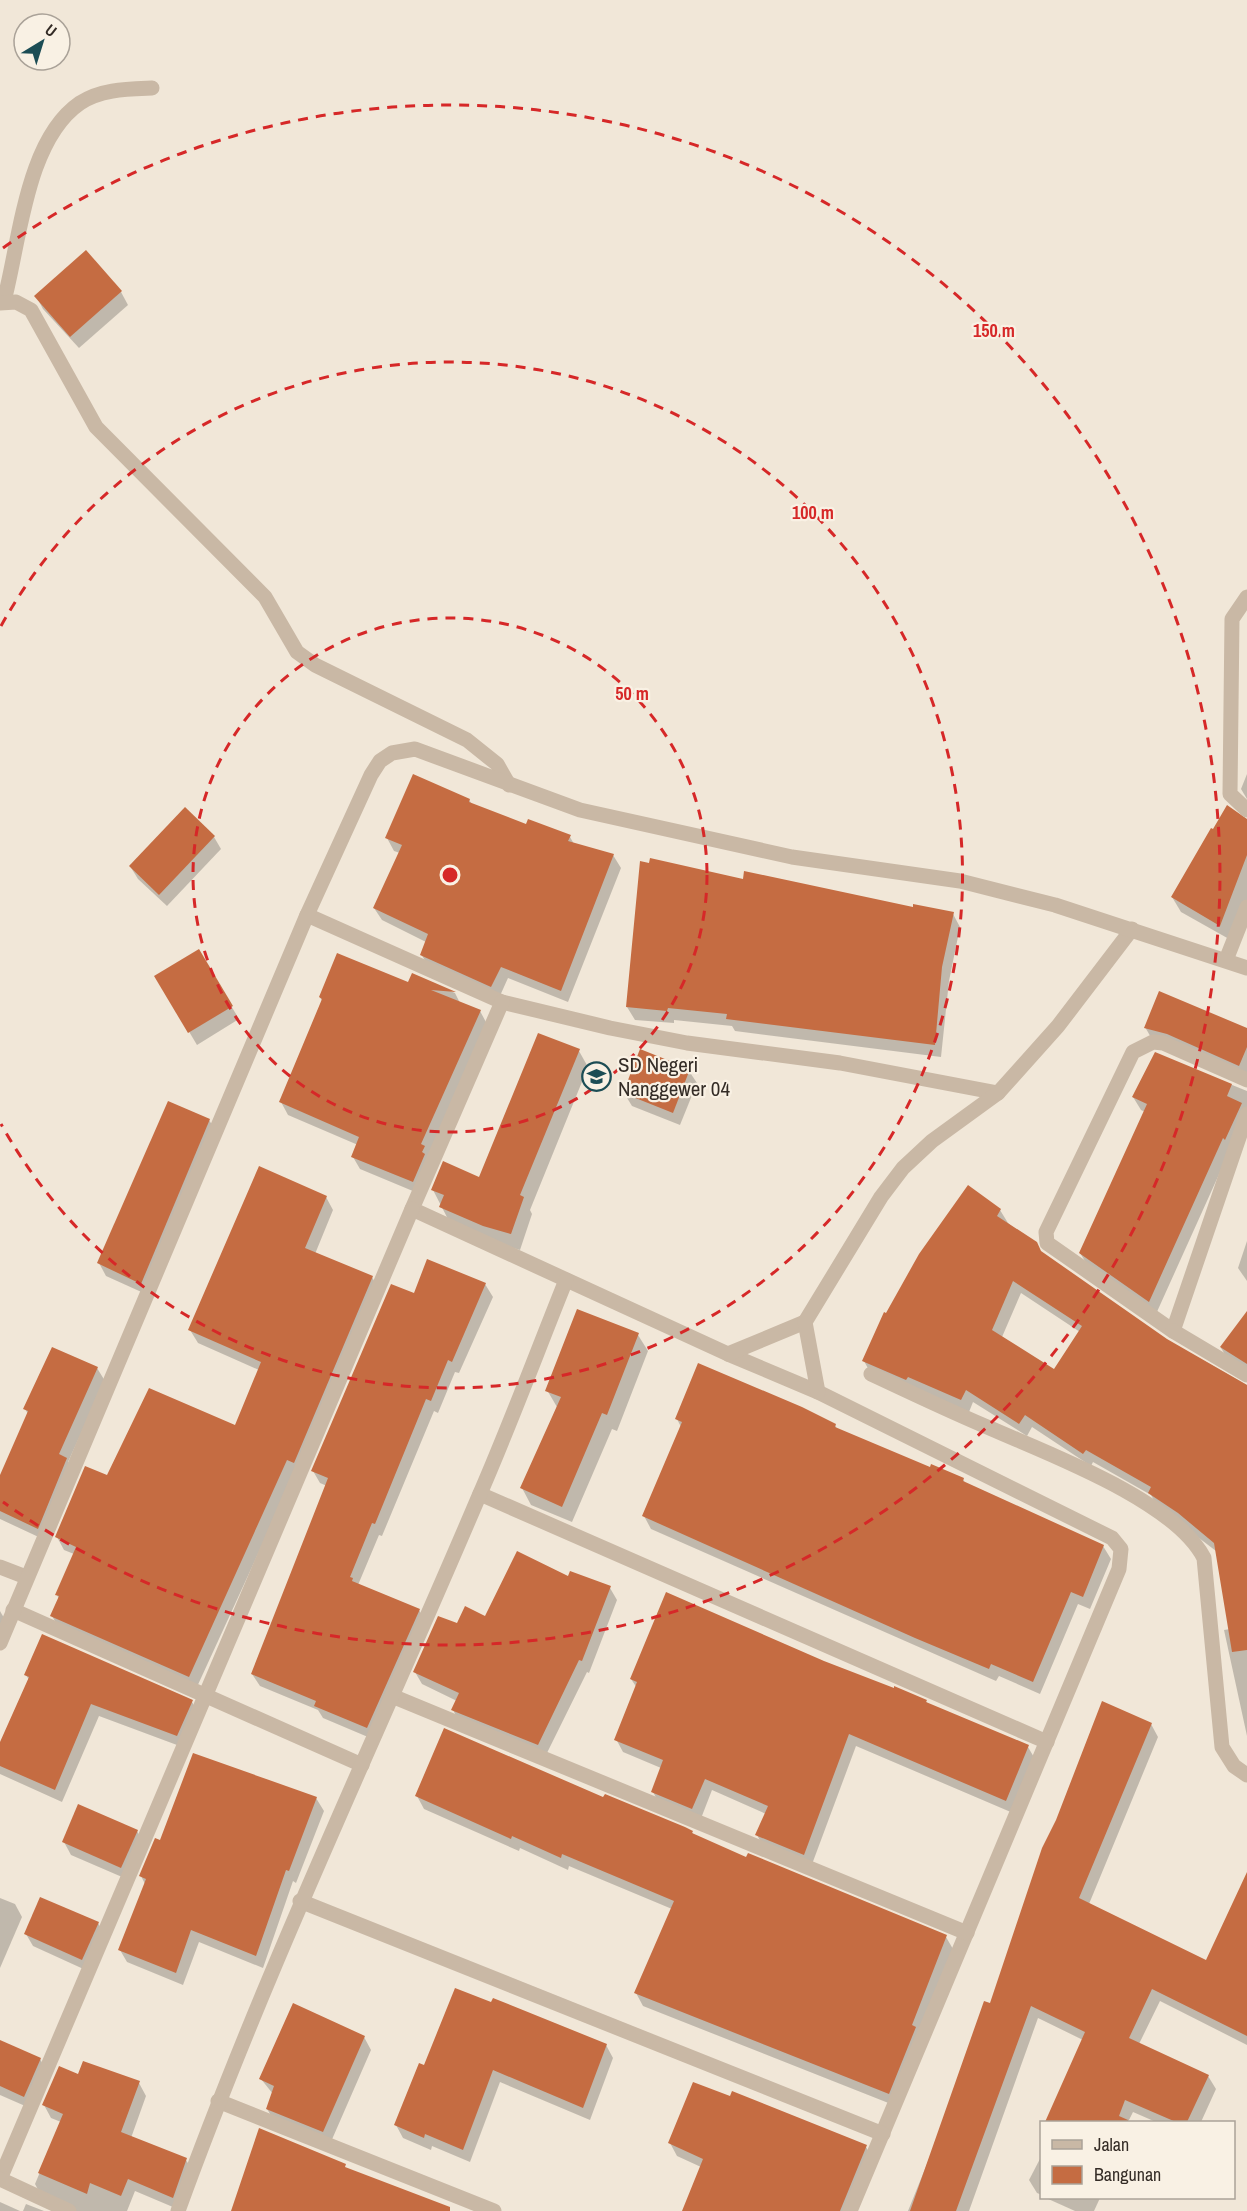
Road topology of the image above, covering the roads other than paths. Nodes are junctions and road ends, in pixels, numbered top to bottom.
1 (152, 88) dead end
2 (3, 293) edge
3 (1247, 597) edge
4 (509, 785) junction
5 (1247, 810) edge
6 (1247, 908) edge
7 (307, 915) junction
8 (1132, 929) junction
9 (1226, 960) junction
10 (1247, 968) edge
11 (502, 1002) junction
12 (1247, 1080) edge
13 (999, 1093) junction
14 (1247, 1114) edge
15 (412, 1209) junction
16 (566, 1280) junction
17 (805, 1322) junction
18 (1173, 1330) junction
19 (728, 1354) junction
20 (871, 1374) dead end
21 (1247, 1375) edge
22 (818, 1392) junction
23 (480, 1494) junction
24 (0, 1567) edge
25 (26, 1577) junction
26 (13, 1610) junction
27 (0, 1643) edge
28 (208, 1695) junction
29 (392, 1696) junction
30 (1047, 1742) junction
31 (362, 1765) junction
32 (1247, 1775) edge
33 (300, 1901) junction
34 (967, 1933) junction
35 (218, 2101) junction
36 (884, 2134) junction
37 (0, 2179) edge
38 (69, 2211) edge
39 (178, 2211) edge
40 (494, 2211) edge
41 (850, 2211) edge

1 - 2 street
2 - 4 street
3 - 5 street
4 - 7 street
4 - 8 street
6 - 9 street
7 - 11 street
7 - 25 street
8 - 9 street
8 - 13 street
9 - 10 street
11 - 13 street
11 - 15 street
12 - 18 street
13 - 17 street
14 - 18 street
15 - 16 street
15 - 28 street
16 - 19 street
16 - 23 street
17 - 19 street
17 - 22 street
18 - 21 street
19 - 22 street
20 - 32 street
22 - 30 street
23 - 29 street
23 - 30 street
24 - 25 street
25 - 26 street
26 - 27 street
26 - 28 street
28 - 31 street
28 - 37 street
29 - 31 street
29 - 34 street
30 - 34 street
31 - 33 street
33 - 35 street
33 - 36 street
34 - 36 street
35 - 39 street
35 - 40 street
36 - 41 street
37 - 38 street

